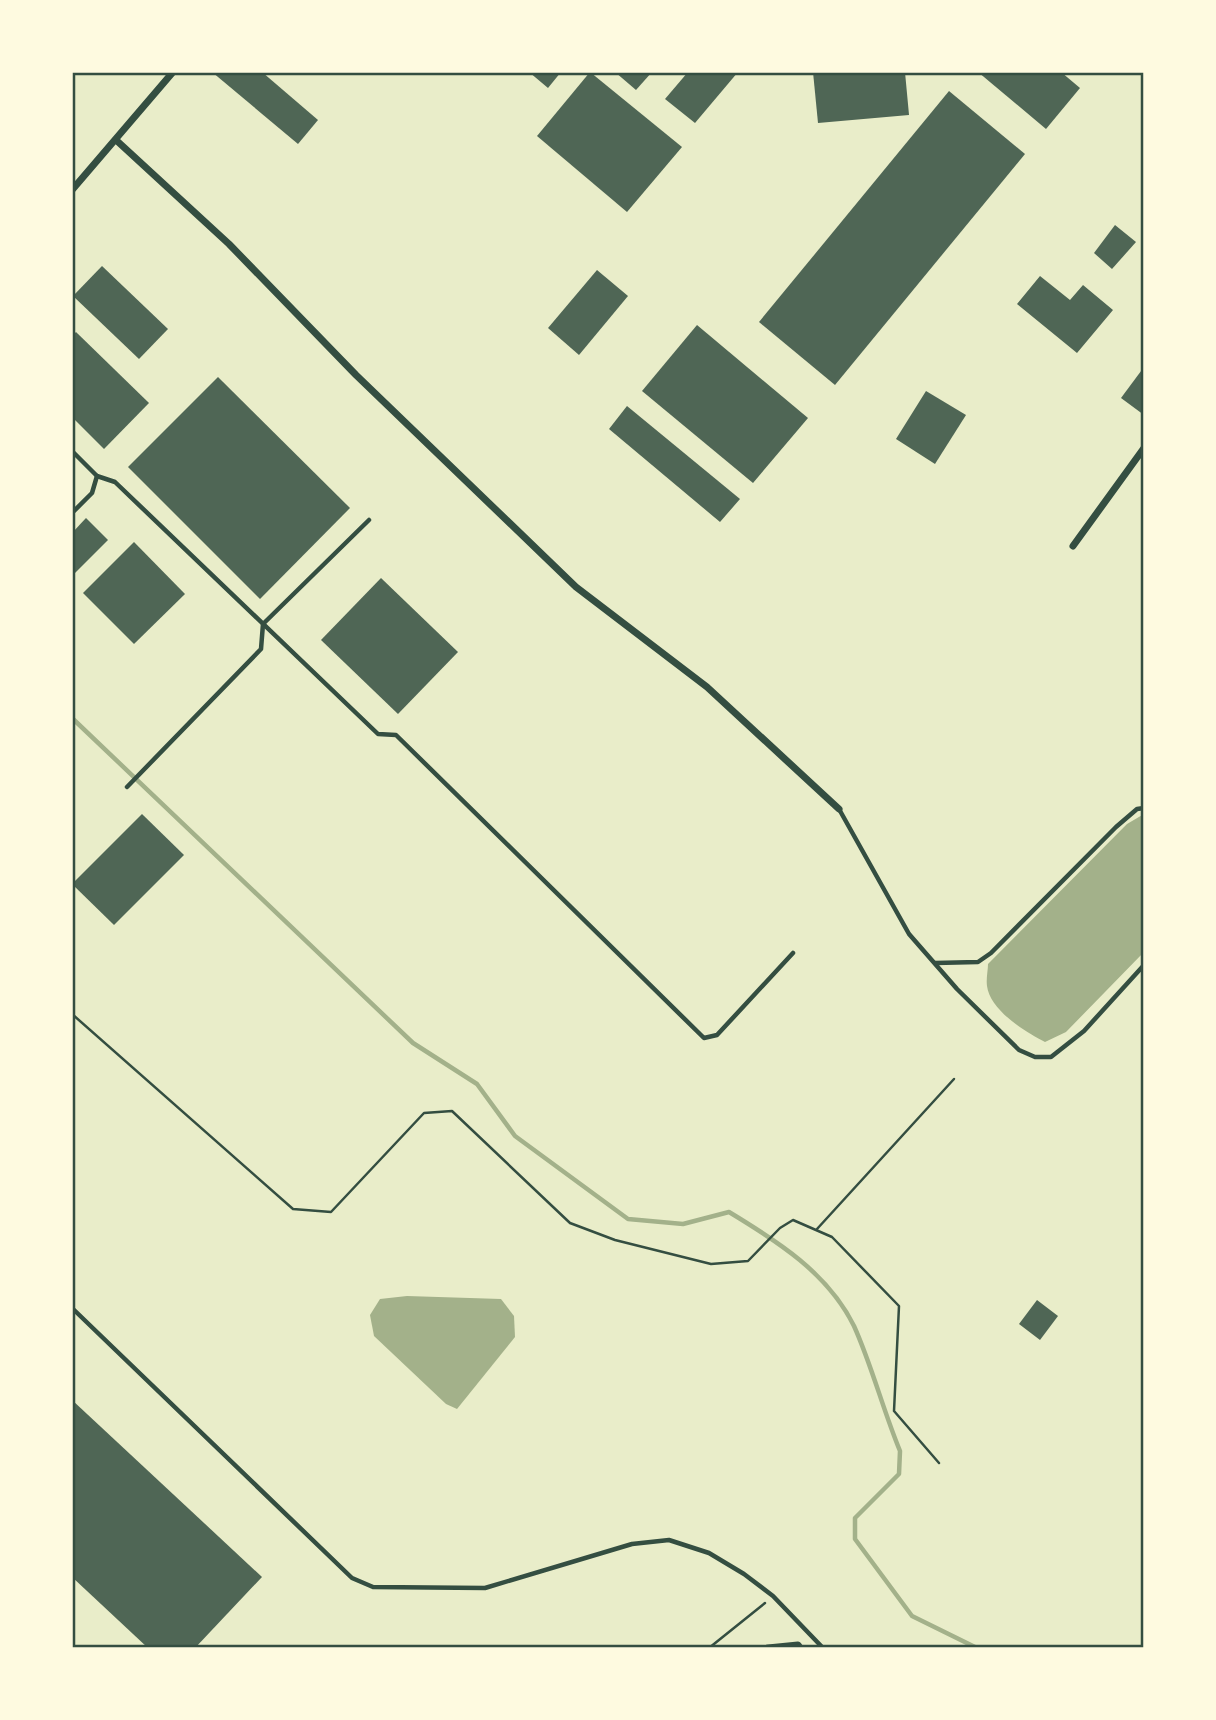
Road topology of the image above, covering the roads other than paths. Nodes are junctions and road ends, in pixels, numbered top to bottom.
1 (173, 72) edge
2 (116, 140) junction
3 (72, 190) edge
4 (1144, 448) edge
5 (72, 451) edge
6 (97, 476) junction
7 (72, 513) edge
8 (369, 520) dead end
9 (1073, 546) dead end
10 (263, 624) junction
11 (127, 787) dead end
12 (839, 808) joint
13 (1144, 808) edge
14 (793, 953) dead end
15 (934, 963) junction
16 (1144, 965) edge
17 (72, 1308) edge
18 (768, 1648) edge
19 (800, 1648) edge
20 (823, 1648) edge

1 - 2 street
2 - 3 street
2 - 12 street
4 - 9 street
5 - 6 lane
6 - 7 lane
6 - 10 lane
8 - 10 lane
10 - 11 lane
10 - 14 lane
12 - 15 lane
13 - 15 lane
15 - 16 lane
17 - 20 lane
18 - 19 street

